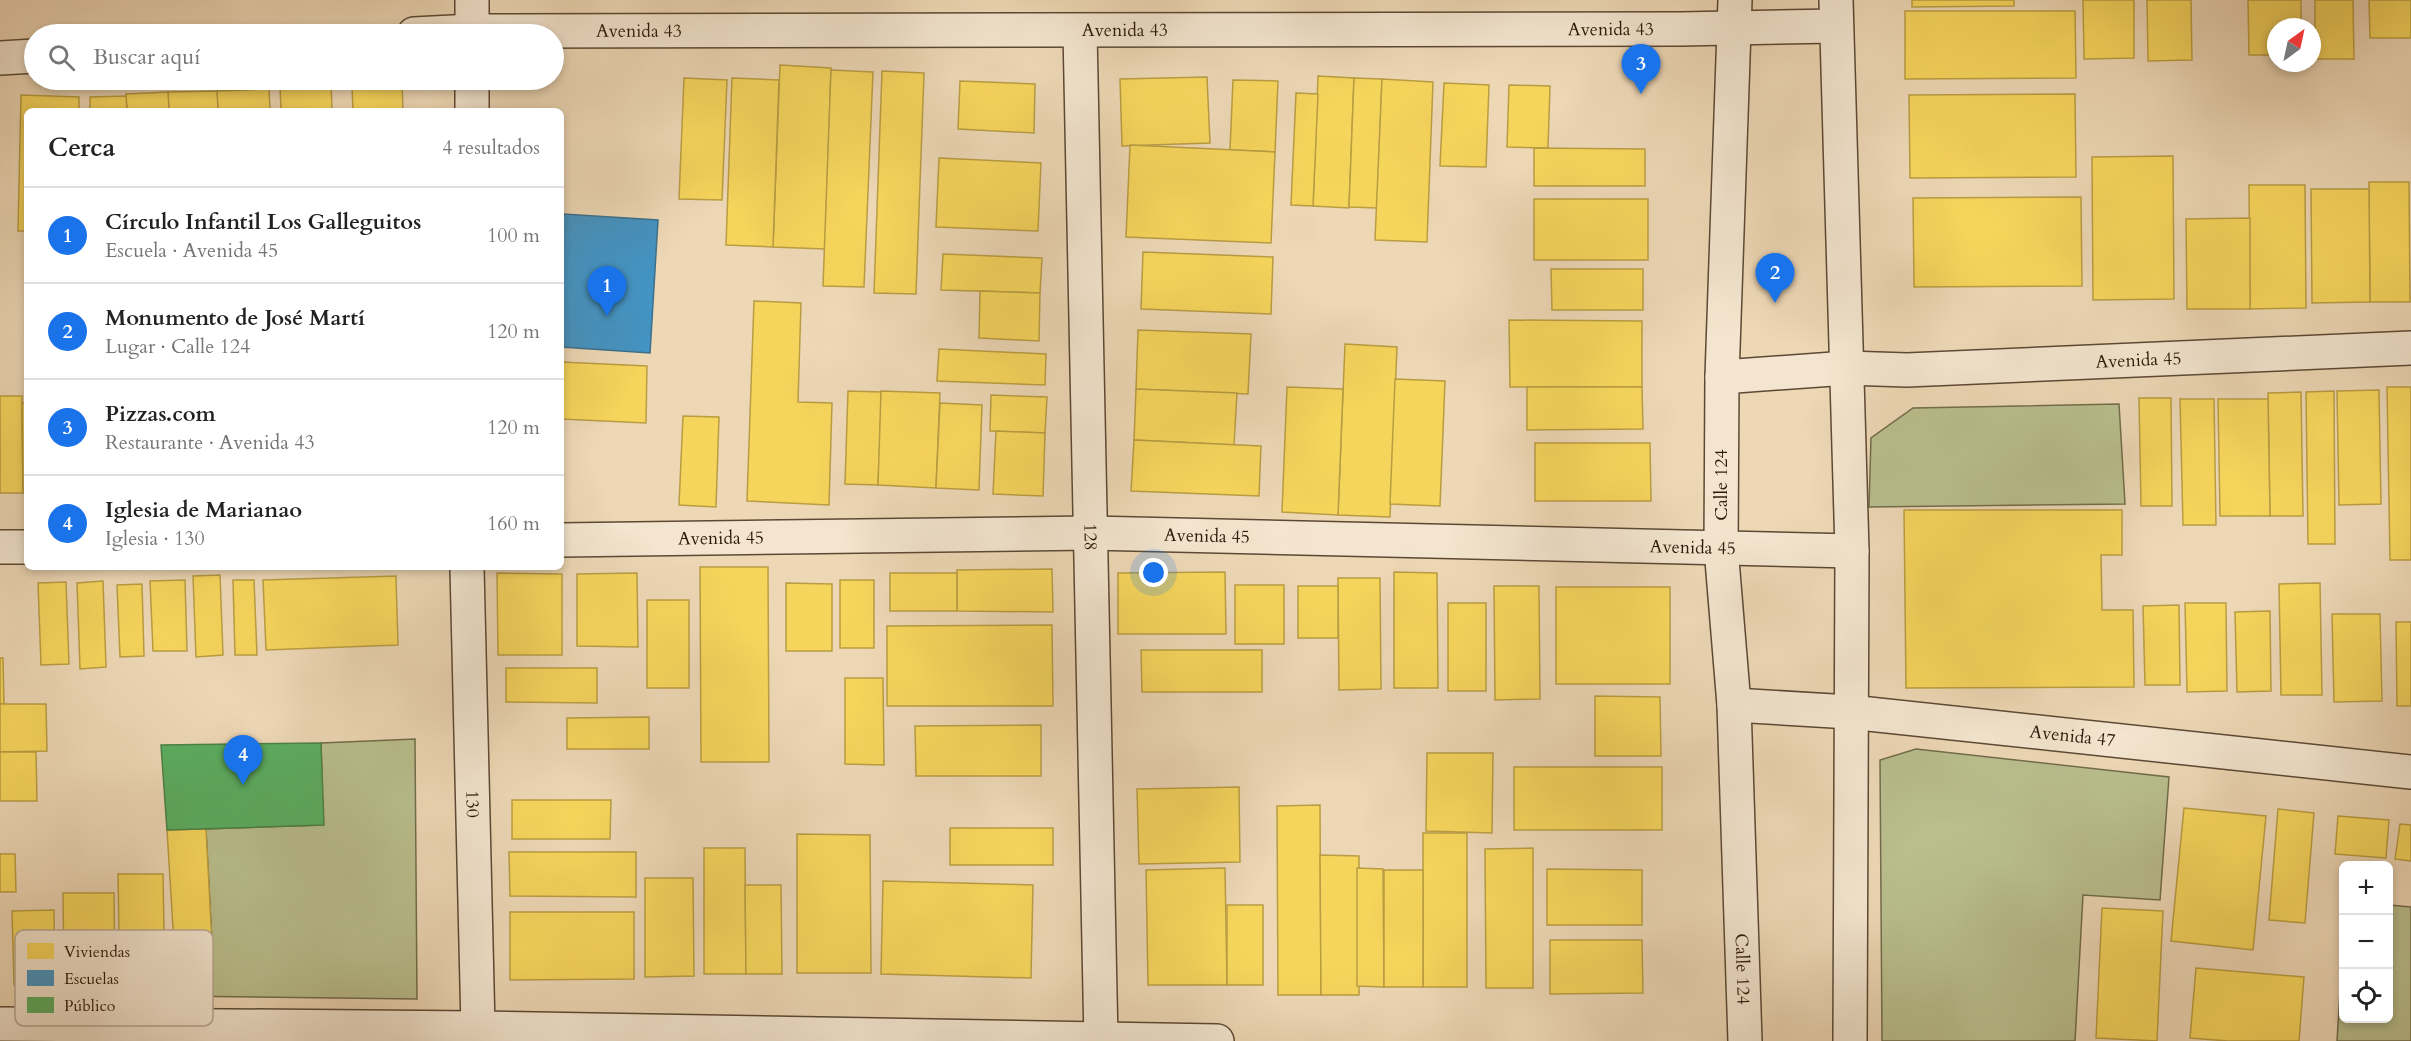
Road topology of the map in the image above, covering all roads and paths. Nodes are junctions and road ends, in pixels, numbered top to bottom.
1 (1836, 13) edge
2 (1680, 14) edge
3 (1735, 14) edge
4 (472, 22) edge
5 (1080, 31) junction
6 (24, 57) edge
7 (0, 58) edge
8 (472, 90) edge
9 (472, 108) edge
10 (2411, 348) edge
11 (1847, 368) junction
12 (1722, 377) junction
13 (1091, 533) junction
14 (564, 540) edge
15 (0, 547) edge
16 (24, 547) edge
17 (1721, 548) junction
18 (1852, 551) junction
19 (467, 570) edge
20 (1734, 705) junction
21 (1850, 712) junction
22 (2411, 772) edge
23 (0, 1024) edge
24 (15, 1024) edge
25 (95, 1026) edge
26 (477, 1034) edge
27 (1101, 1040) edge
28 (1217, 1041) edge
29 (1745, 1041) edge
30 (1850, 1041) edge

1 - 3 street, Avenida 43
1 - 11 street
2 - 3 street, Avenida 43
2 - 5 street, Avenida 43
3 - 12 street, Calle 124
4 - 5 street, Avenida 43
5 - 13 street, 128
6 - 7 street
8 - 9 street
10 - 11 street, Avenida 45
11 - 12 street, Avenida 45
11 - 18 street
12 - 17 street, Calle 124
13 - 14 street, Avenida 45
13 - 17 street, Avenida 45
13 - 27 street, 128
15 - 16 street
17 - 18 street, Avenida 45
17 - 20 street, Calle 124
18 - 21 street
19 - 26 street, 130
20 - 21 street, Avenida 47
20 - 29 street, Calle 124
21 - 22 street, Avenida 47
21 - 30 street
23 - 24 street
25 - 26 street
26 - 27 street
27 - 28 street

